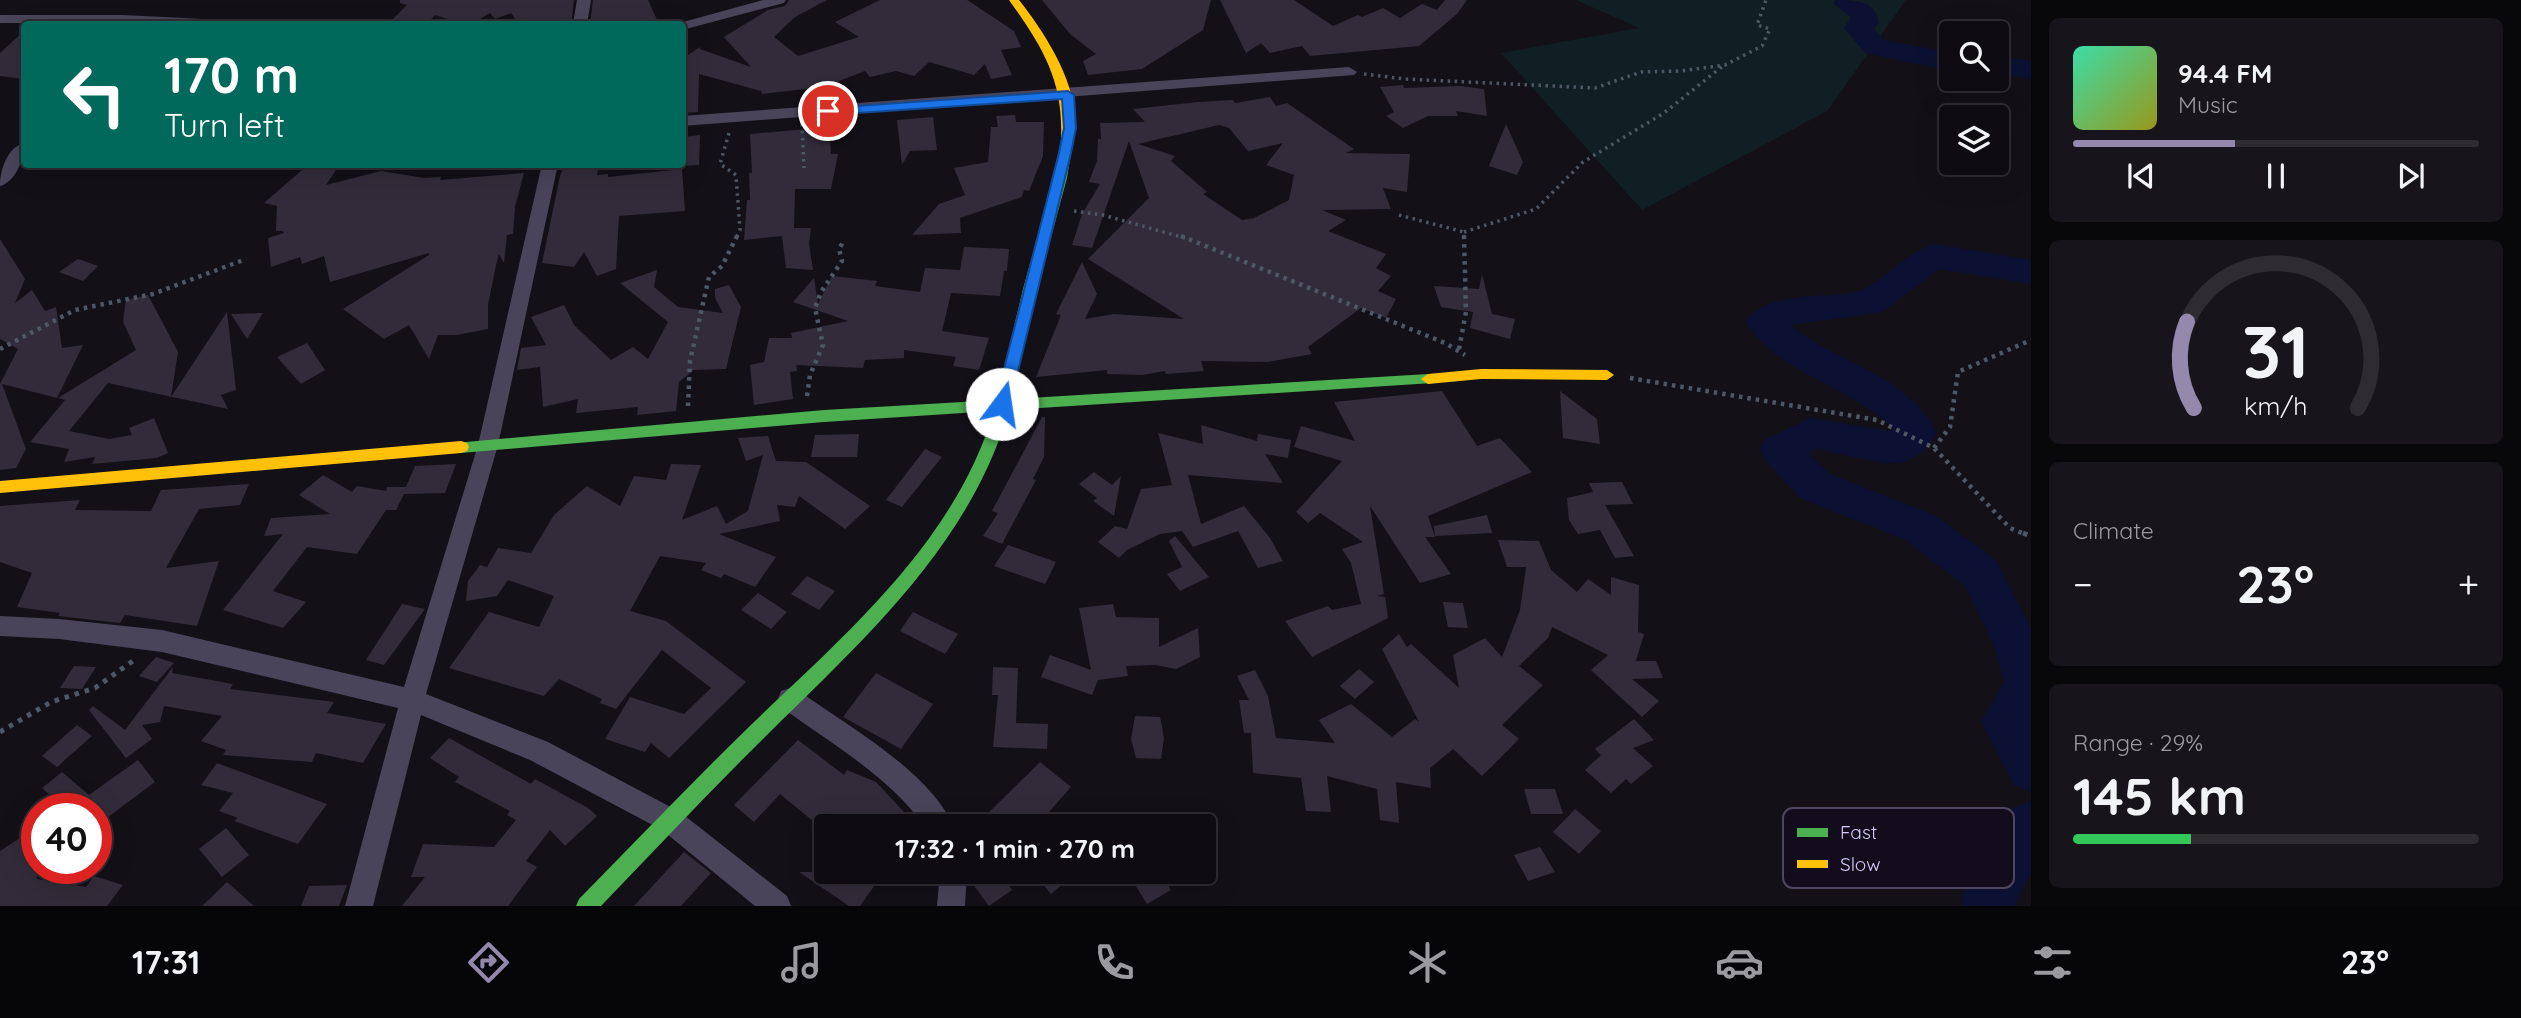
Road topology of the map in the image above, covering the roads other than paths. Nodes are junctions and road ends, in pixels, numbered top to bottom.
1 (137, 0) edge
2 (584, 0) edge
3 (779, 0) edge
4 (1014, 0) edge
5 (0, 19) edge
6 (81, 21) edge
7 (122, 21) edge
8 (580, 21) edge
9 (686, 25) edge
10 (1349, 72) road end
11 (1068, 95) junction
12 (686, 121) edge
13 (12, 164) edge
14 (549, 168) edge
15 (0, 181) edge
16 (1607, 374) road end
17 (1002, 404) junction
18 (488, 445) junction
19 (0, 487) edge
20 (0, 626) edge
21 (790, 699) junction
22 (412, 700) junction
23 (932, 814) edge
24 (671, 821) junction
25 (954, 884) edge
26 (359, 906) edge
27 (586, 906) edge
28 (777, 906) edge
29 (951, 906) edge

1 - 7 street
2 - 8 street
3 - 9 street
4 - 11 street
5 - 6 street
10 - 11 street
11 - 12 street
11 - 17 street
13 - 15 street
14 - 18 street
16 - 17 street
17 - 18 street
17 - 21 street
18 - 19 street
18 - 22 street
20 - 22 street
21 - 23 street
21 - 24 street
22 - 24 street
22 - 26 street
24 - 27 street
24 - 28 street
25 - 29 street

